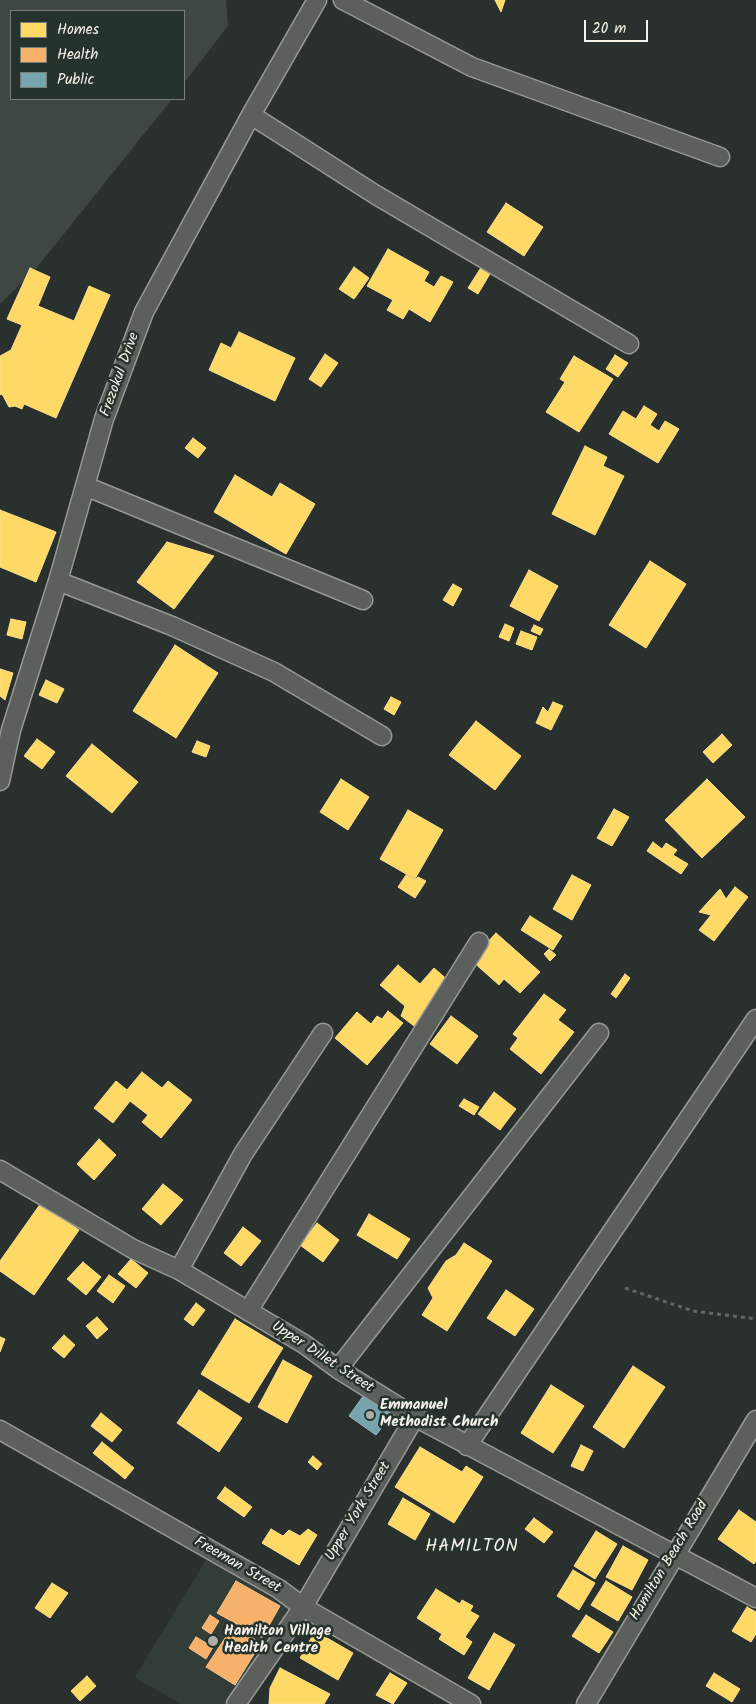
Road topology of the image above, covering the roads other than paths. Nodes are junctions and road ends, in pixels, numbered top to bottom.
1 (317, 0) edge
2 (343, 0) edge
3 (251, 115) junction
4 (720, 157) dead end
5 (629, 344) dead end
6 (85, 486) junction
7 (58, 581) junction
8 (362, 600) dead end
9 (382, 736) dead end
10 (0, 780) edge
11 (480, 942) dead end
12 (756, 1019) edge
13 (323, 1033) dead end
14 (599, 1033) dead end
15 (0, 1170) edge
16 (179, 1270) junction
17 (248, 1311) junction
18 (338, 1369) junction
19 (415, 1417) junction
20 (756, 1420) edge
21 (0, 1430) edge
22 (467, 1446) junction
23 (673, 1556) junction
24 (756, 1598) edge
25 (303, 1607) junction
26 (236, 1704) edge
27 (472, 1704) edge
28 (586, 1704) edge

1 - 3 street, Frezokul Drive
2 - 4 street
3 - 5 street
3 - 6 street, Frezokul Drive
6 - 7 street, Frezokul Drive
6 - 8 street
7 - 9 street
7 - 10 street, Frezokul Drive
11 - 17 street
12 - 22 street
13 - 16 street
14 - 18 street
15 - 16 street, Upper Dillet Street
16 - 17 street, Upper Dillet Street
17 - 18 street, Upper Dillet Street
18 - 19 street, Upper Dillet Street
19 - 22 street, Upper Dillet Street
19 - 25 street, Upper York Street
20 - 23 street, Hamilton Beach Road
21 - 25 street, Freeman Street
22 - 23 street, Upper Dillet Street
23 - 24 street, Upper Dillet Street
23 - 28 street, Hamilton Beach Road
25 - 26 street, Upper York Street
25 - 27 street, Freeman Street

